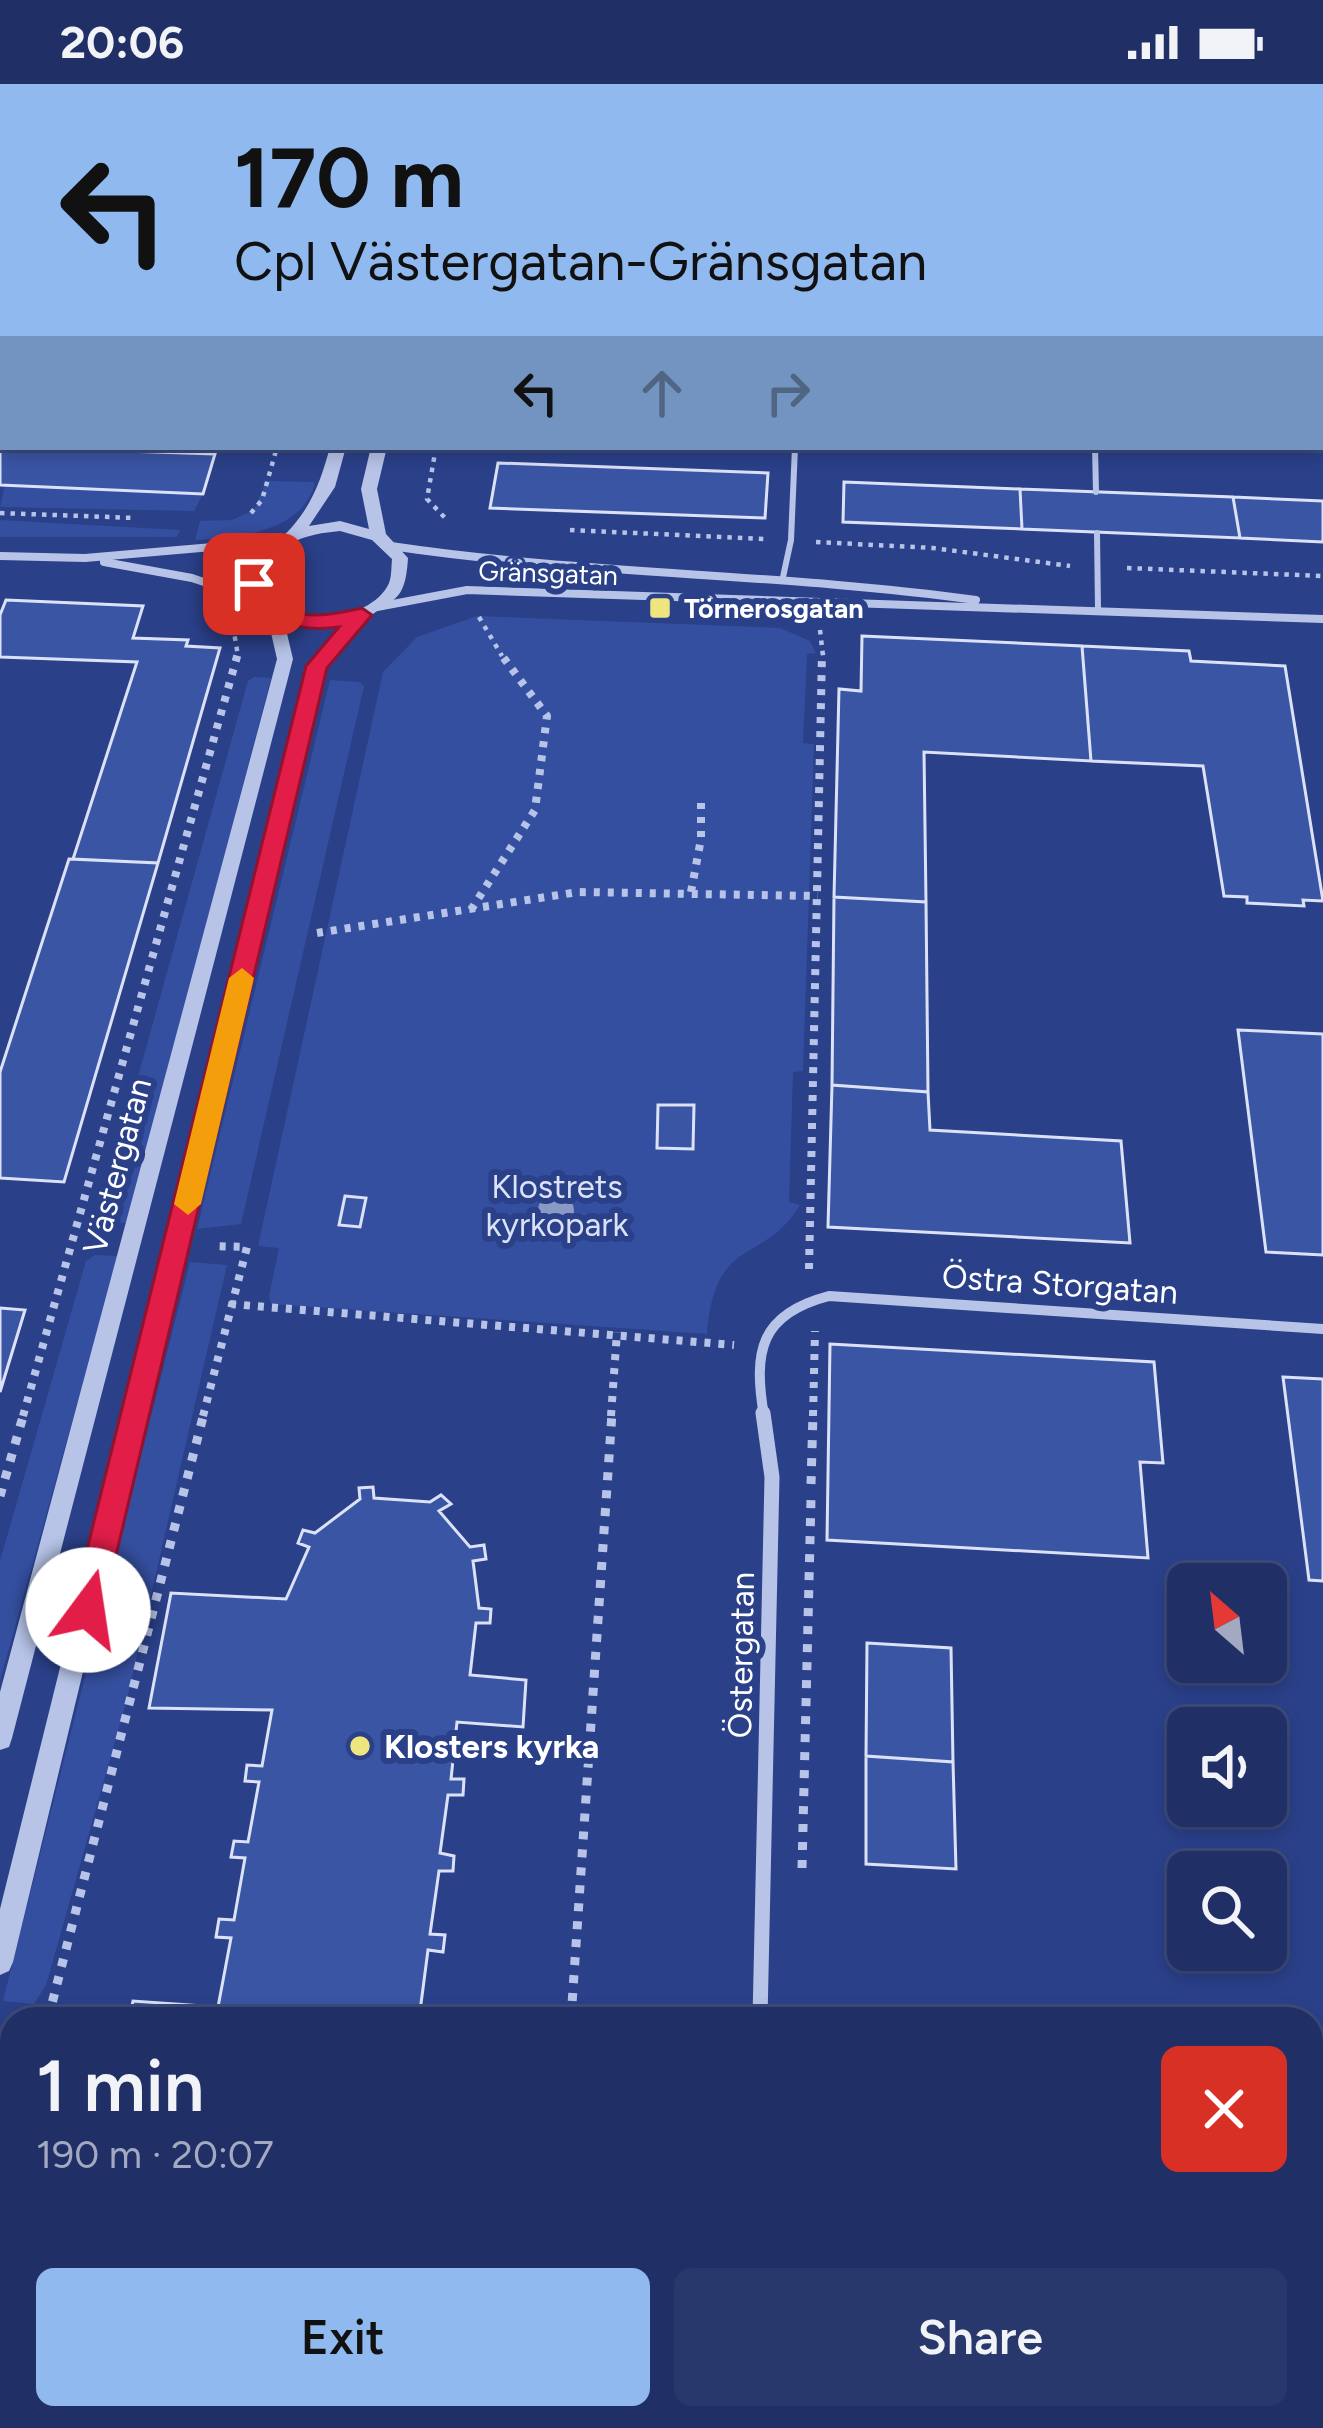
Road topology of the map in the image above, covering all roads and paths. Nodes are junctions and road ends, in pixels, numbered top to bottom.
1 (277, 450) edge
2 (337, 450) edge
3 (379, 450) edge
4 (435, 450) edge
5 (795, 450) edge
6 (1095, 450) edge
7 (1096, 492) dead end
8 (0, 513) edge
9 (139, 518) dead end
10 (238, 520) dead end
11 (460, 524) dead end
12 (558, 529) dead end
13 (1097, 533) dead end
14 (288, 537) junction
15 (791, 540) junction
16 (385, 541) junction
17 (0, 556) edge
18 (85, 558) junction
19 (1096, 567) junction
20 (1323, 576) edge
21 (783, 577) junction
22 (1006, 605) junction
23 (269, 606) junction
24 (476, 609) dead end
25 (1098, 609) junction
26 (369, 611) junction
27 (227, 620) dead end
28 (1323, 620) edge
29 (700, 802) dead end
30 (691, 892) junction
31 (818, 896) dead end
32 (471, 910) junction
33 (317, 932) dead end
34 (248, 1247) dead end
35 (230, 1304) junction
36 (1323, 1329) edge
37 (617, 1332) junction
38 (762, 1349) junction
39 (813, 1354) dead end
40 (0, 1496) edge
41 (0, 1738) edge
42 (0, 1962) edge
43 (51, 2007) edge
44 (572, 2007) edge
45 (760, 2007) edge

1 - 10 path
2 - 14 street
3 - 16 street
4 - 11 path
5 - 15 lane
6 - 7 lane
8 - 9 path
12 - 15 path
13 - 19 lane
14 - 16 street
14 - 18 street
14 - 23 street
15 - 19 path
15 - 21 lane
16 - 21 street, Gränsgatan
16 - 26 street
17 - 18 street
18 - 23 street
19 - 20 path
19 - 25 lane
21 - 22 street, Gränsgatan
22 - 25 street, Gränsgatan
22 - 26 street, Gränsgatan
23 - 26 street
23 - 41 street, Västergatan
24 - 32 path
25 - 28 street, Gränsgatan
26 - 42 street
27 - 40 path
29 - 30 path
30 - 31 path
30 - 32 path
32 - 33 path
34 - 35 path
35 - 37 path
35 - 43 path
36 - 38 street, Östra Storgatan
37 - 38 path
37 - 44 path
38 - 39 path
38 - 45 street, Östergatan

